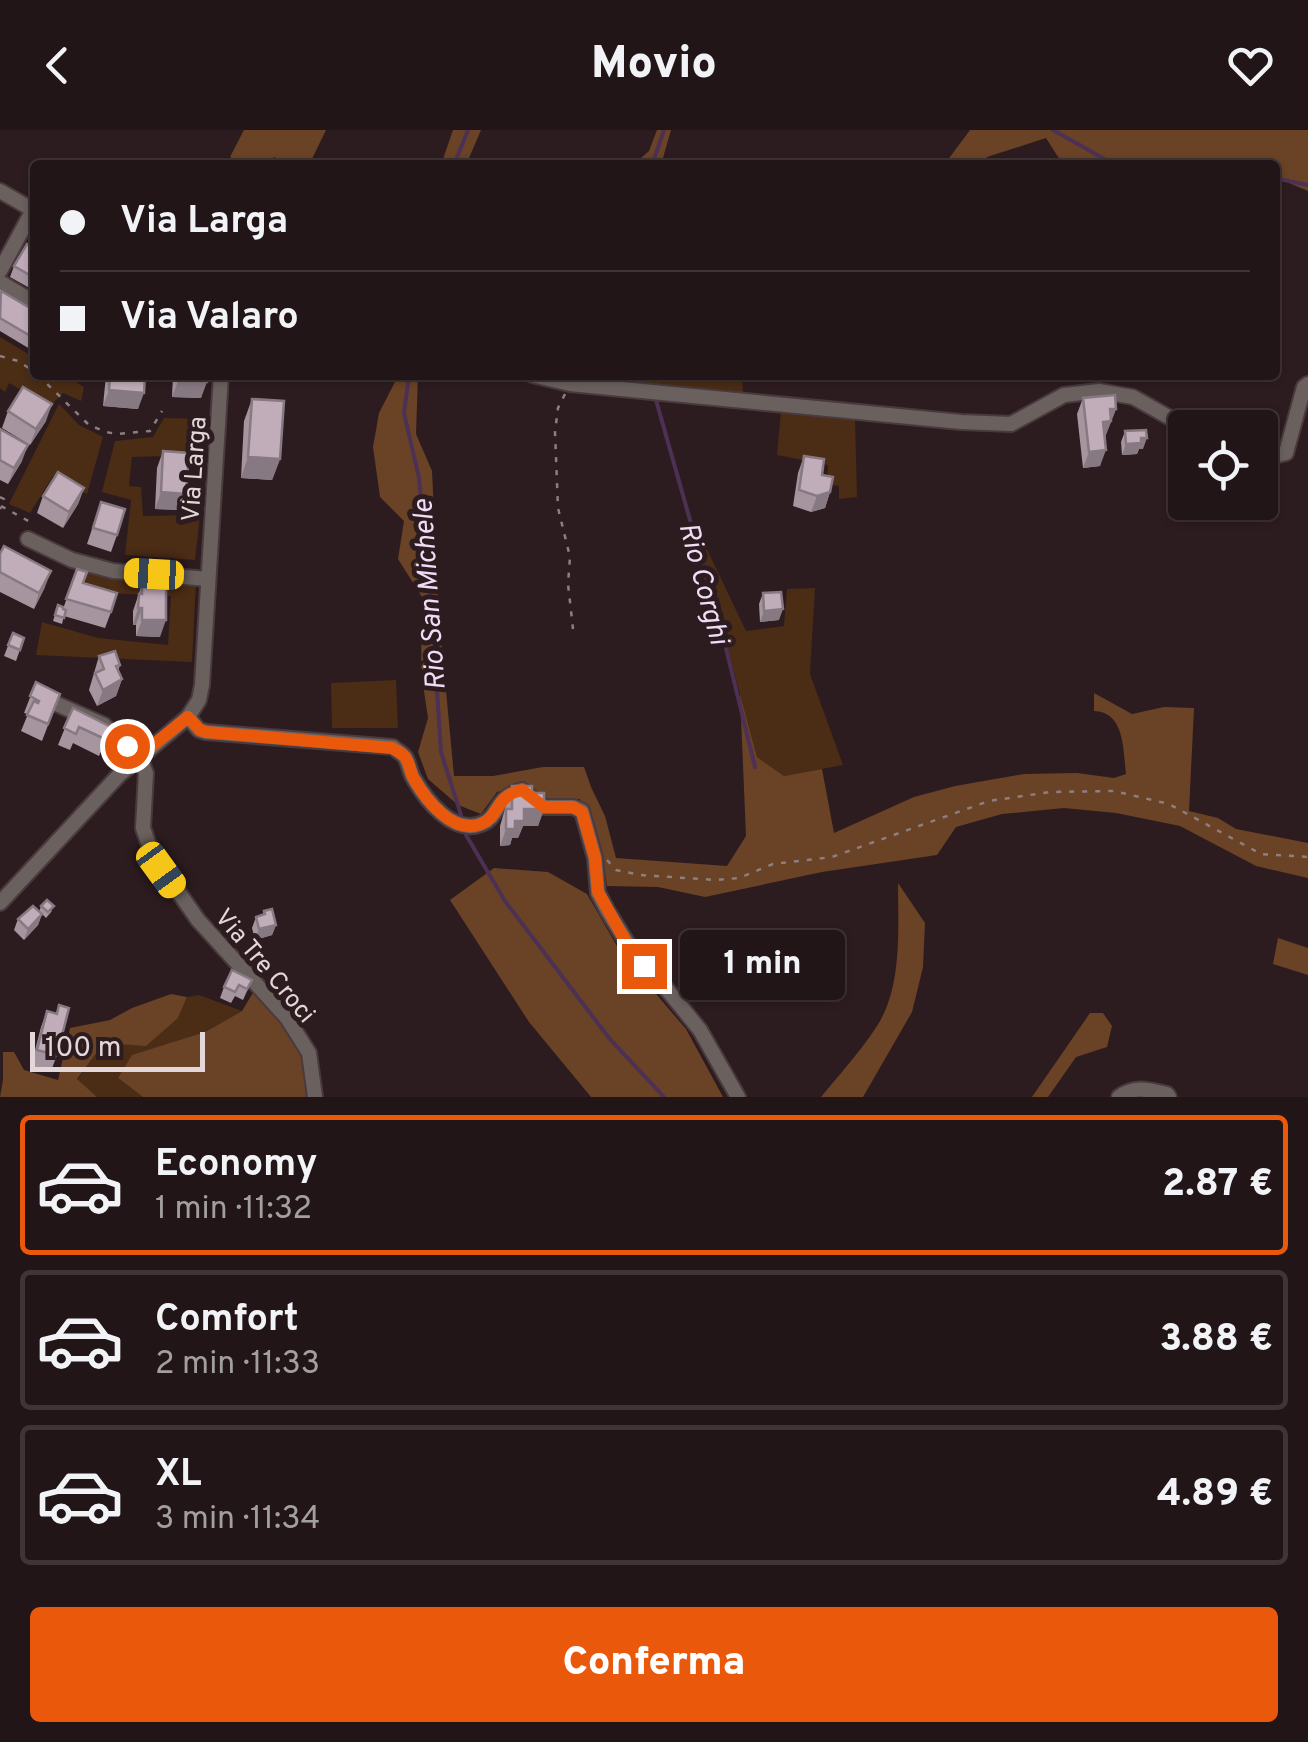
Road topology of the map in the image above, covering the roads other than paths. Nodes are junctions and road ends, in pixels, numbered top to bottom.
1 (0, 191) edge
2 (30, 208) edge
3 (30, 217) edge
4 (0, 270) edge
5 (0, 282) edge
6 (30, 300) edge
7 (221, 380) edge
8 (553, 380) edge
9 (1308, 384) edge
10 (1168, 417) edge
11 (1278, 456) edge
12 (28, 539) dead end
13 (208, 578) junction
14 (59, 704) edge
15 (188, 717) junction
16 (137, 758) junction
17 (0, 903) edge
18 (315, 1097) edge
19 (738, 1097) edge
20 (1119, 1097) edge
21 (1169, 1097) edge

1 - 2 street
3 - 4 street
5 - 6 street
7 - 13 street, Via Larga
8 - 10 street
9 - 11 street
12 - 13 street
13 - 15 street, Via Larga
14 - 16 street
15 - 16 street
15 - 19 street
16 - 17 street
16 - 18 street, Via Tre Croci
20 - 21 street

